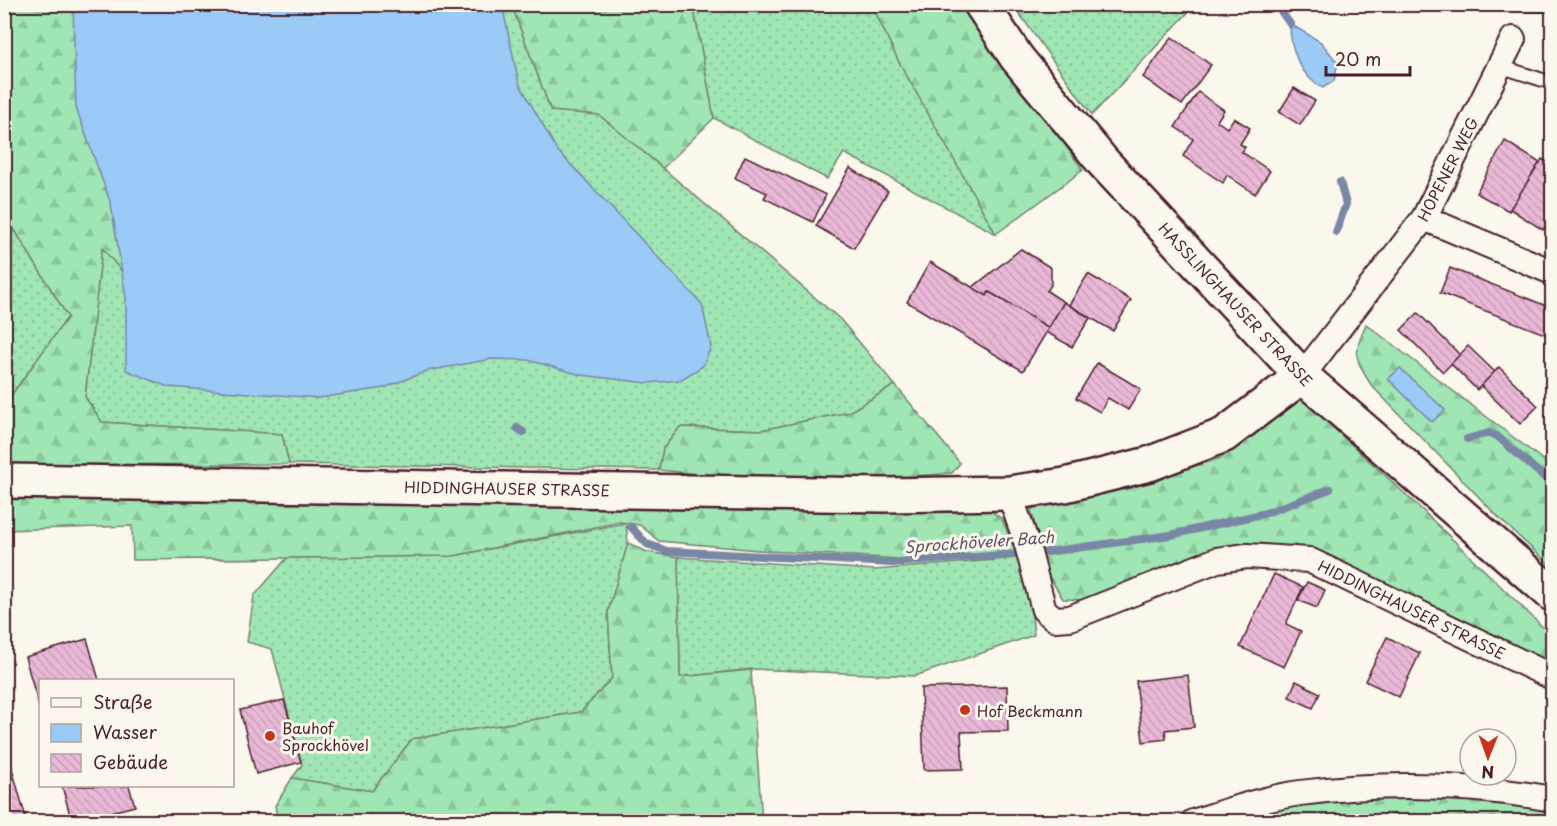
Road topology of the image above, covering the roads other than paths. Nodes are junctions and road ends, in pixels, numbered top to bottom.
1 (981, 4) edge
2 (1513, 39) dead end
3 (1499, 66) junction
4 (1552, 83) edge
5 (1424, 218) junction
6 (1552, 272) edge
7 (1302, 376) junction
8 (4, 481) edge
9 (1009, 493) junction
10 (1552, 594) edge
11 (1552, 678) edge
12 (1552, 800) edge
13 (1193, 822) edge

1 - 7 street, HASSLINGHAUSER STRASSE
2 - 3 street, HOPENER WEG
3 - 4 lane
3 - 5 street, HOPENER WEG
5 - 6 street
5 - 7 street, HOPENER WEG
7 - 9 street, HIDDINGHAUSER STRASSE
7 - 10 street, HASSLINGHAUSER STRASSE
8 - 9 street, HIDDINGHAUSER STRASSE
9 - 11 street, HIDDINGHAUSER STRASSE
12 - 13 street

